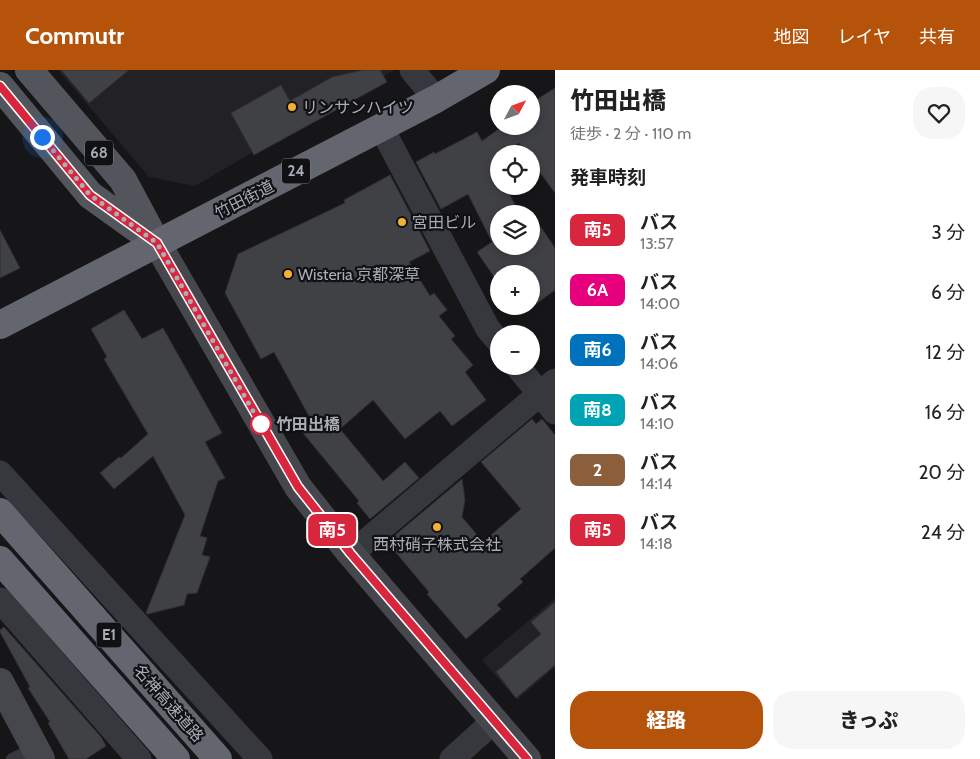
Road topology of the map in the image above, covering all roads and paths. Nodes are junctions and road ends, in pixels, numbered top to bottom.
1 (29, 70) edge
2 (412, 70) edge
3 (486, 70) edge
4 (0, 86) edge
5 (436, 100) junction
6 (381, 127) junction
7 (157, 243) junction
8 (0, 325) edge
9 (490, 331) edge
10 (527, 375) edge
11 (550, 396) edge
12 (0, 474) edge
13 (0, 512) edge
14 (351, 554) junction
15 (0, 560) edge
16 (0, 600) edge
17 (0, 682) edge
18 (494, 721) junction
19 (29, 755) edge
20 (139, 759) edge
21 (176, 759) edge
22 (218, 759) edge
23 (260, 759) edge
24 (452, 759) edge
25 (527, 759) edge

1 - 7 main road, 68
2 - 5 street
3 - 5 highway, 竹田街道 / 24
4 - 7 main road, 68
5 - 6 highway, 竹田街道 / 24
6 - 7 highway, 竹田街道 / 24
6 - 9 street
7 - 8 highway, 竹田街道 / 24
7 - 14 street
10 - 11 street
11 - 14 street
12 - 23 street
13 - 22 highway, 名神高速道路 / E1
14 - 18 street
15 - 21 highway, 名神高速道路 / E1
16 - 20 street
17 - 19 street
18 - 24 street
18 - 25 street

